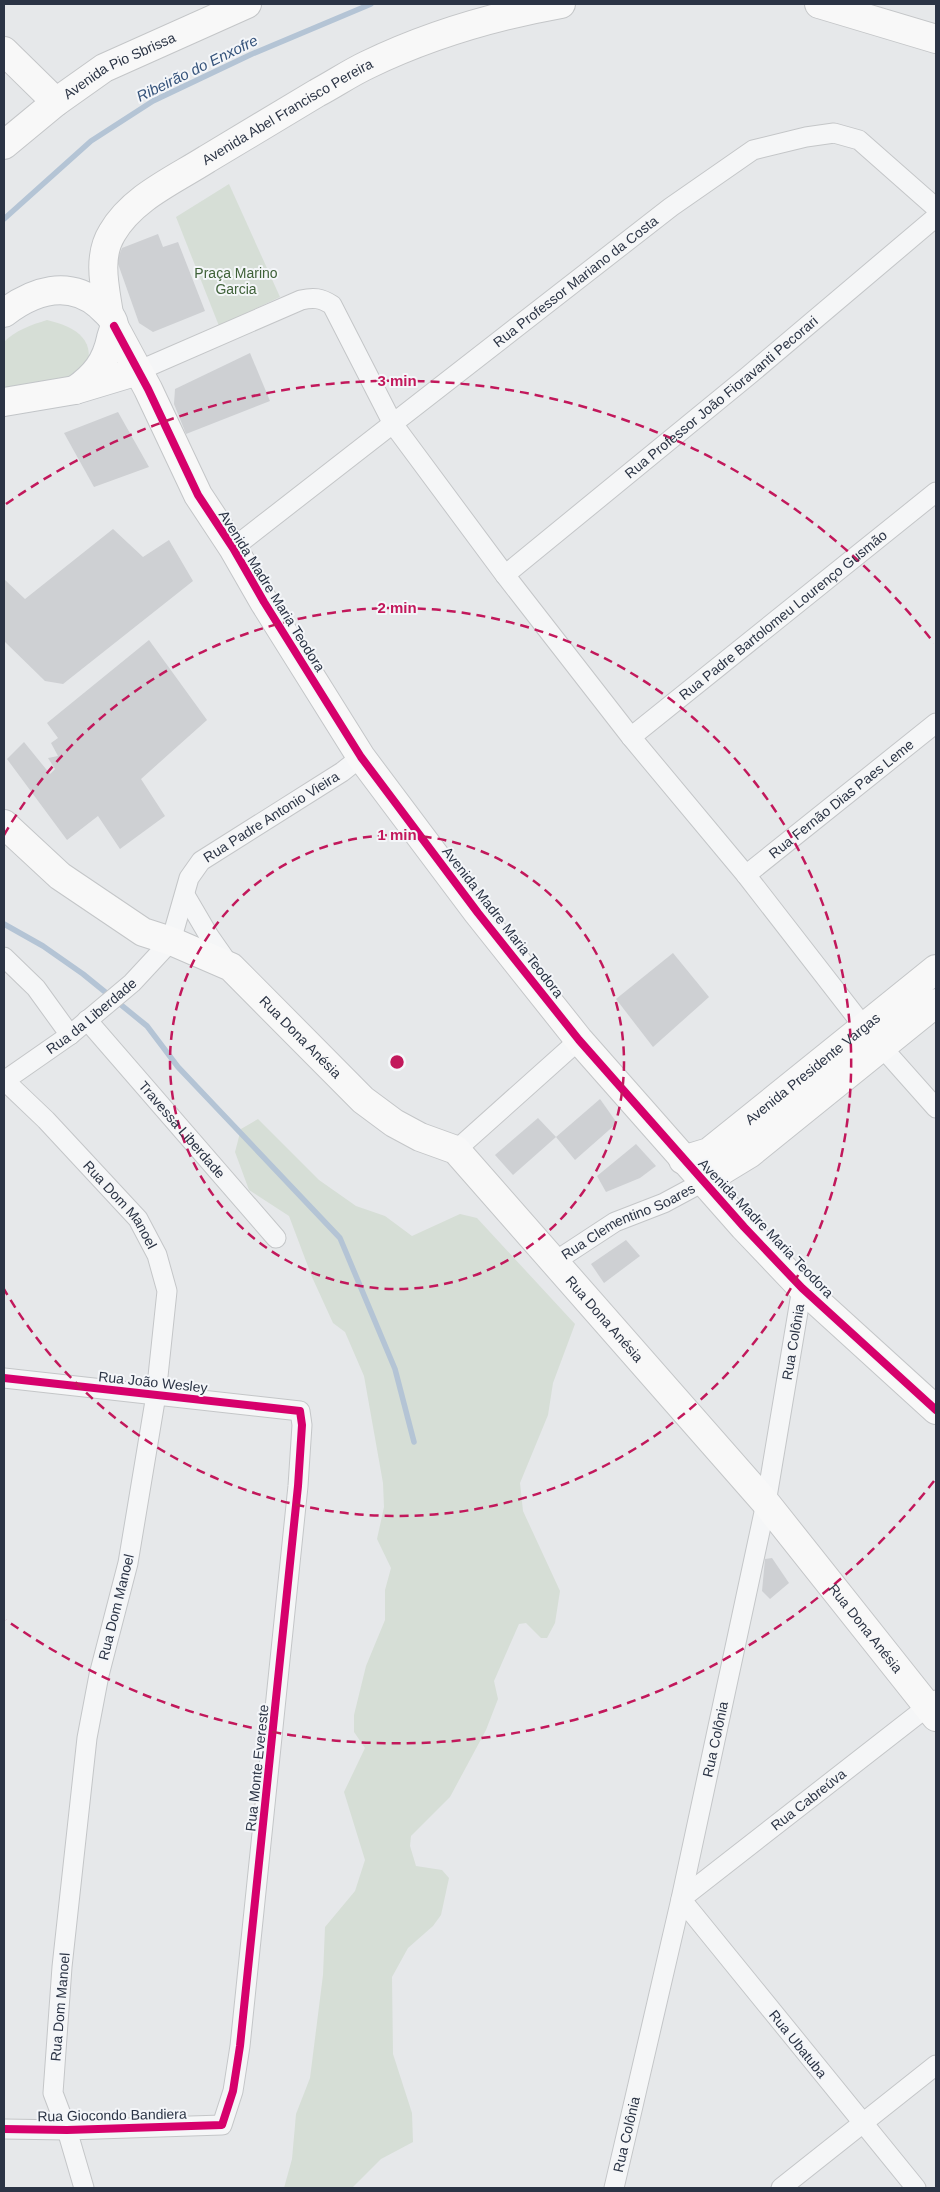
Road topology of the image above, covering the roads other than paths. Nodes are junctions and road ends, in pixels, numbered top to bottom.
1 (247, 4) edge
2 (562, 4) edge
3 (818, 4) edge
4 (936, 39) edge
5 (4, 51) edge
6 (56, 102) junction
7 (4, 145) edge
8 (936, 208) edge
9 (936, 217) edge
10 (4, 313) edge
11 (112, 320) junction
12 (138, 371) junction
13 (75, 390) junction
14 (4, 402) edge
15 (393, 424) junction
16 (936, 492) edge
17 (233, 548) junction
18 (505, 575) junction
19 (936, 723) edge
20 (631, 737) junction
21 (361, 757) junction
22 (4, 824) edge
23 (746, 875) junction
24 (185, 895) junction
25 (171, 941) junction
26 (4, 957) edge
27 (230, 967) junction
28 (936, 969) edge
29 (936, 1003) edge
30 (93, 1016) junction
31 (70, 1035) junction
32 (873, 1037) junction
33 (578, 1040) junction
34 (4, 1081) edge
35 (936, 1108) edge
36 (456, 1150) junction
37 (684, 1160) junction
38 (704, 1182) junction
39 (276, 1238) dead end
40 (554, 1262) junction
41 (802, 1288) junction
42 (4, 1378) edge
43 (156, 1395) junction
44 (936, 1410) edge
45 (300, 1411) joint
46 (766, 1503) junction
47 (934, 1708) edge
48 (681, 1899) junction
49 (936, 2065) edge
50 (862, 2123) junction
51 (222, 2125) joint
52 (4, 2129) edge
53 (67, 2130) junction
54 (84, 2188) edge
55 (614, 2188) edge
56 (781, 2188) edge
57 (916, 2188) edge

1 - 6 street, Avenida Pio Sbrissa
2 - 11 street, Avenida Abel Francisco Pereira
3 - 4 street
5 - 6 street
6 - 7 street, Avenida Pio Sbrissa
8 - 15 street, Rua Professor Mariano da Costa
9 - 18 street, Rua Professor João Fioravanti Pecorari
10 - 11 street
11 - 12 street, Avenida Madre Maria Teodora
11 - 13 street
12 - 13 street
12 - 15 street
12 - 17 street, Avenida Madre Maria Teodora
13 - 14 street
15 - 17 street, Rua Professor Mariano da Costa
15 - 18 street
16 - 20 street, Rua Padre Bartolomeu Lourenço Gusmão
17 - 21 street, Avenida Madre Maria Teodora
18 - 20 street
19 - 23 street, Rua Fernão Dias Paes Leme
20 - 23 street
21 - 24 street, Rua Padre Antonio Vieira
21 - 33 street, Avenida Madre Maria Teodora
22 - 25 street, Rua Dona Anésia
23 - 32 street
24 - 25 street, Rua Padre Antonio Vieira
24 - 27 street, Rua Dona Anésia
25 - 27 street, Rua Dona Anésia
25 - 30 street, Rua da Liberdade
26 - 31 street
27 - 36 street, Rua Dona Anésia
28 - 32 street, Avenida Presidente Vargas
29 - 32 street, Avenida Presidente Vargas
30 - 31 street, Rua da Liberdade
30 - 39 street, Travessa Liberdade
31 - 34 street, Rua da Liberdade
32 - 35 street
32 - 37 street, Avenida Presidente Vargas
32 - 38 street, Avenida Presidente Vargas
33 - 36 street
33 - 37 street, Avenida Madre Maria Teodora
34 - 43 street, Rua Dom Manoel
36 - 40 street, Rua Dona Anésia
37 - 38 street, Avenida Madre Maria Teodora
38 - 40 street, Rua Clementino Soares
38 - 41 street, Avenida Madre Maria Teodora
40 - 46 street, Rua Dona Anésia
41 - 44 street, Avenida Madre Maria Teodora
41 - 46 street, Rua Colônia
42 - 43 street, Rua João Wesley
43 - 45 street, Rua João Wesley
43 - 53 street, Rua Dom Manoel
45 - 51 street, Rua Monte Evereste
46 - 47 street, Rua Dona Anésia
46 - 48 street, Rua Colônia
47 - 48 street, Rua Cabreúva
48 - 50 street, Rua Ubatuba
48 - 55 street, Rua Colônia
49 - 50 street
50 - 56 street
50 - 57 street, Rua Ubatuba
51 - 53 street, Rua Giocondo Bandiera
52 - 53 street, Rua Giocondo Bandiera
53 - 54 street, Rua Dom Manoel

